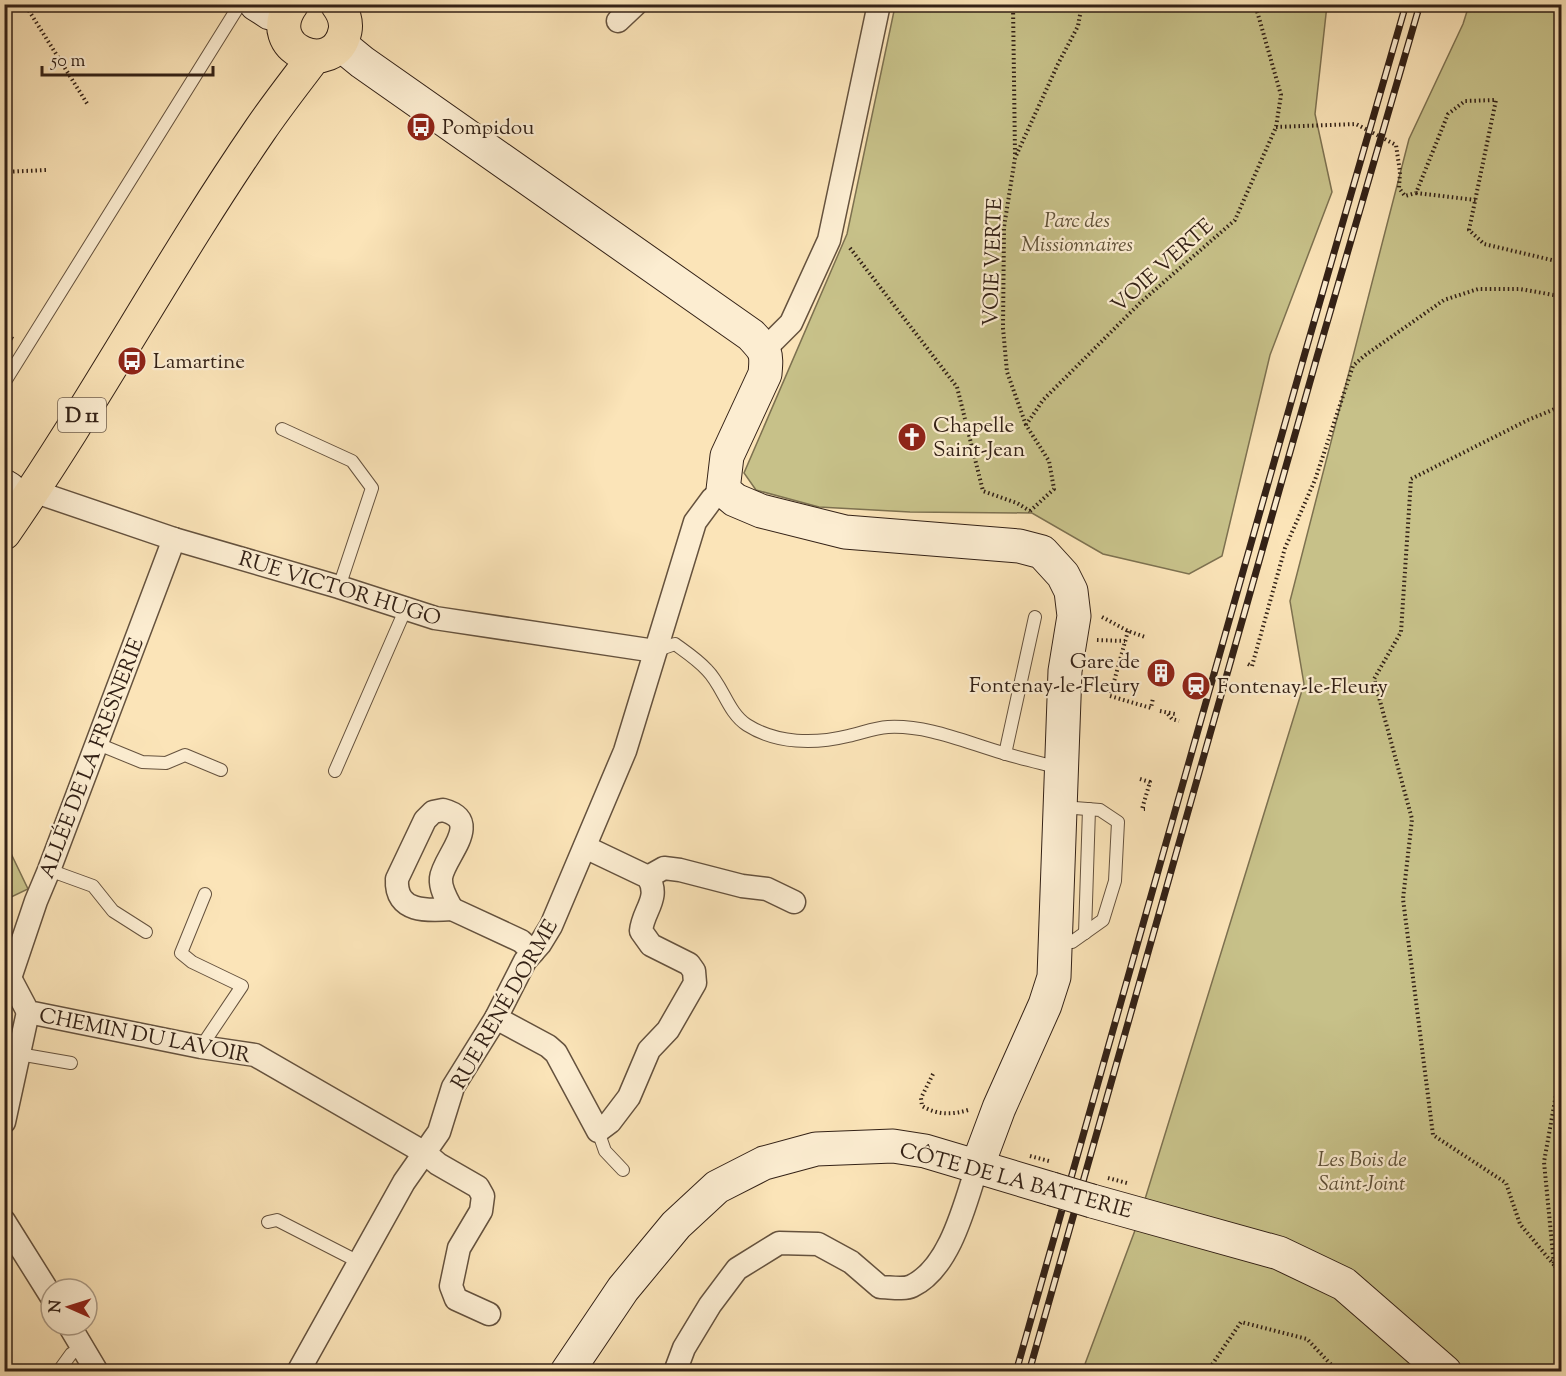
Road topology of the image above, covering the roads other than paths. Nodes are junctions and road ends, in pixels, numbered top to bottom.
1 (240, 4) edge
2 (636, 4) edge
3 (879, 4) edge
4 (339, 5) edge
5 (618, 21) dead end
6 (296, 29) edge
7 (765, 349) junction
8 (4, 383) edge
9 (282, 429) dead end
10 (723, 489) junction
11 (13, 490) edge
12 (4, 533) edge
13 (174, 539) junction
14 (339, 587) junction
15 (406, 608) junction
16 (1035, 617) dead end
17 (655, 651) junction
18 (98, 744) junction
19 (1005, 754) junction
20 (1061, 768) junction
21 (221, 770) dead end
22 (335, 771) dead end
23 (1075, 808) junction
24 (585, 847) junction
25 (50, 870) junction
26 (648, 877) junction
27 (205, 894) dead end
28 (794, 902) dead end
29 (452, 909) dead end
30 (146, 932) dead end
31 (1071, 937) junction
32 (533, 952) junction
33 (7, 975) edge
34 (28, 1012) junction
35 (496, 1018) junction
36 (201, 1047) junction
37 (19, 1054) junction
38 (71, 1063) dead end
39 (4, 1122) edge
40 (598, 1131) junction
41 (425, 1153) junction
42 (977, 1167) junction
43 (623, 1170) dead end
44 (4, 1221) edge
45 (268, 1222) dead end
46 (359, 1262) junction
47 (39, 1277) edge
48 (489, 1314) dead end
49 (76, 1337) edge
50 (82, 1347) junction
51 (58, 1371) edge
52 (98, 1371) edge
53 (298, 1371) edge
54 (567, 1371) edge
55 (675, 1371) edge
56 (1445, 1371) edge

1 - 8 lane
2 - 5 street
3 - 7 street
4 - 6 main road
6 - 7 street
6 - 11 main road, D 11
7 - 10 street
9 - 14 lane
10 - 17 street, RUE RENÉ DORME
10 - 20 street
11 - 12 main road, D 11
11 - 13 street, RUE VICTOR HUGO
13 - 14 street, RUE VICTOR HUGO
13 - 18 street, ALLÉE DE LA FRESNERIE
14 - 15 street, RUE VICTOR HUGO
15 - 17 street, RUE VICTOR HUGO
15 - 22 lane
16 - 19 lane
17 - 19 lane
17 - 24 street, RUE RENÉ DORME
18 - 21 lane
18 - 25 street, ALLÉE DE LA FRESNERIE
19 - 20 lane
20 - 23 street
23 - 31 street
23 - 31 lane
24 - 26 street
24 - 32 street, RUE RENÉ DORME
25 - 30 lane
25 - 33 street, ALLÉE DE LA FRESNERIE
26 - 28 street
26 - 40 street
27 - 36 lane
29 - 32 street
31 - 42 street
32 - 35 street, RUE RENÉ DORME
33 - 34 street, CHEMIN DU LAVOIR
34 - 36 street, CHEMIN DU LAVOIR
34 - 37 street
35 - 40 street
35 - 41 street, RUE RENÉ DORME
36 - 41 street, CHEMIN DU LAVOIR
37 - 38 lane
37 - 39 street
40 - 43 lane
41 - 46 street, RUE RENÉ DORME
41 - 48 street, CHEMIN DU LAVOIR
42 - 54 street, CÔTE DE LA BATTERIE
42 - 55 street
42 - 56 street, CÔTE DE LA BATTERIE, bridge
44 - 47 street
45 - 46 lane
46 - 53 street, RUE RENÉ DORME
49 - 50 street
50 - 51 lane
50 - 52 street

